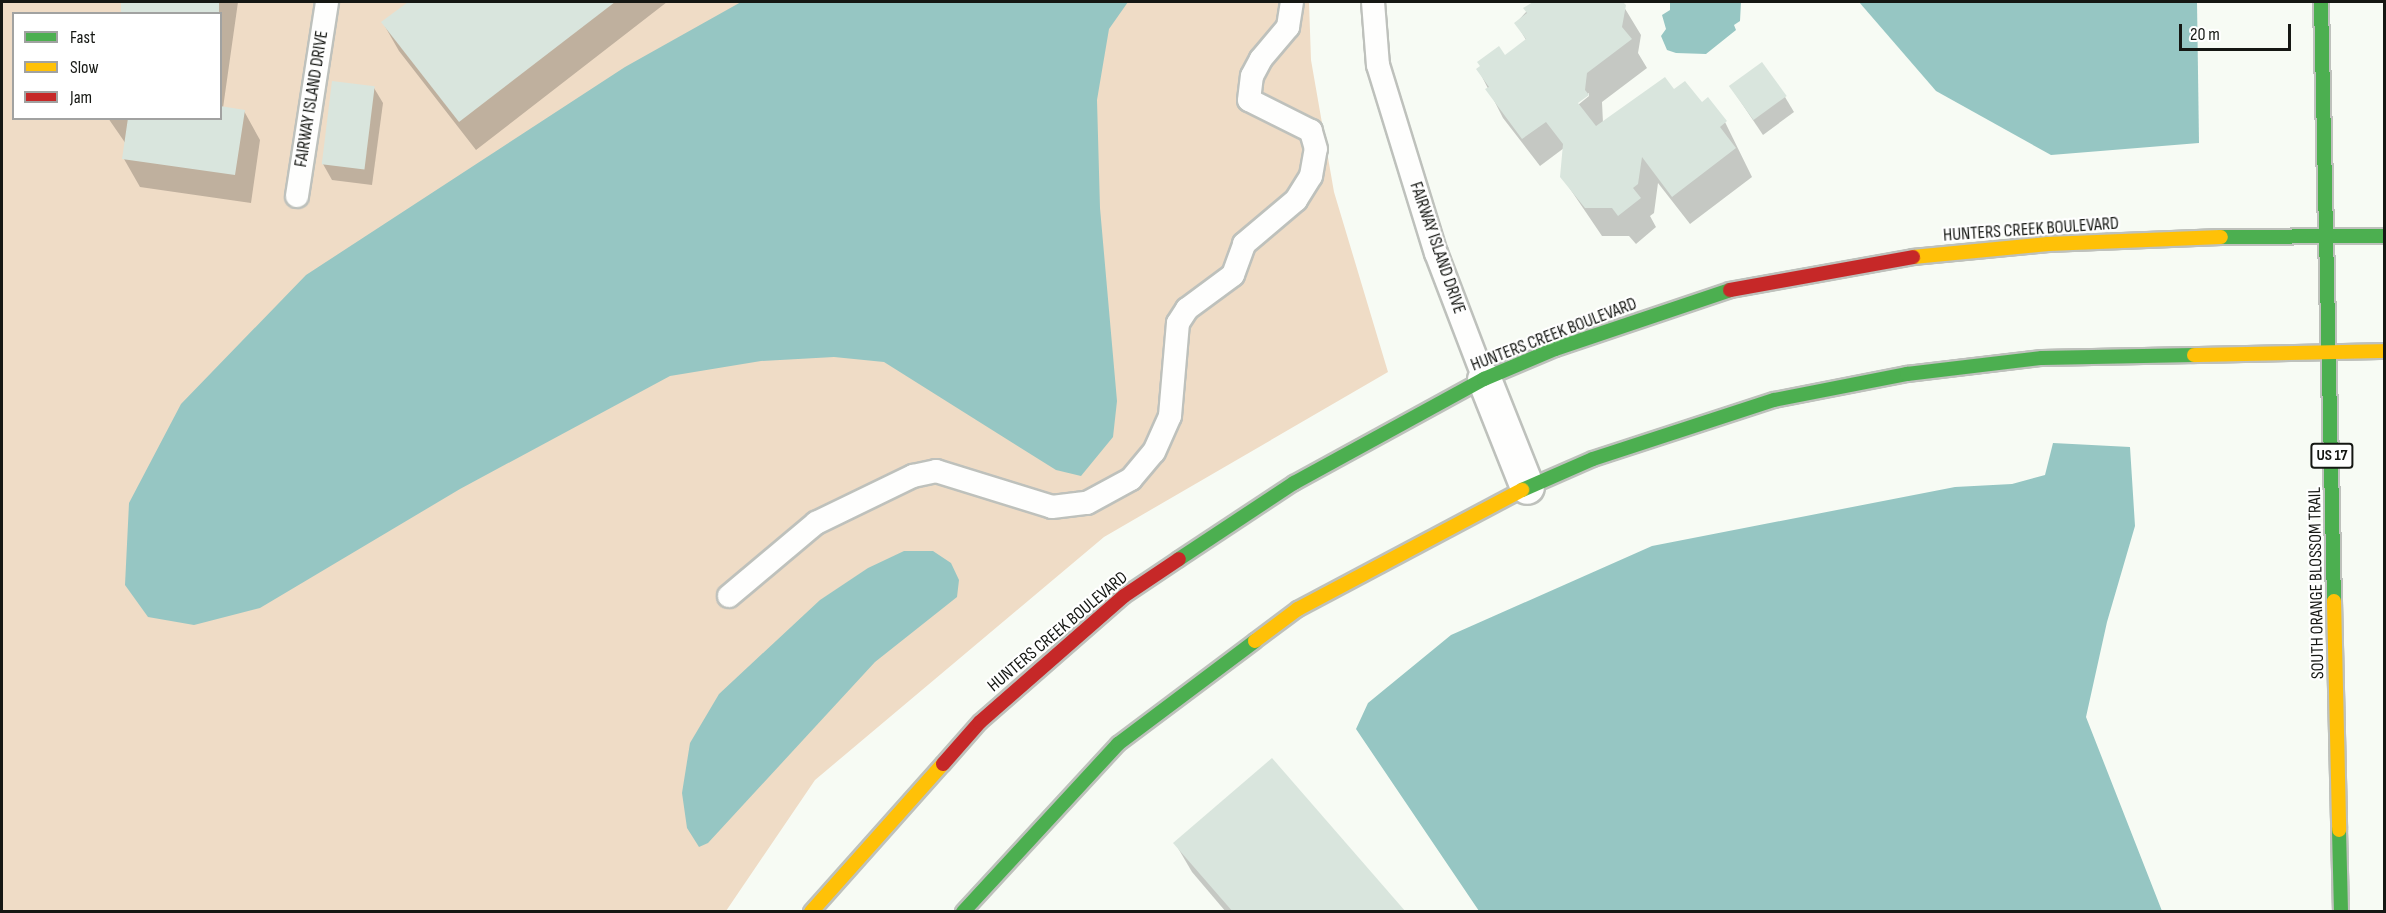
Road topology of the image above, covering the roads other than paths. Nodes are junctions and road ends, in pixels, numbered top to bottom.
1 (327, 2) edge
2 (1292, 2) edge
3 (1373, 2) edge
4 (2321, 2) edge
5 (297, 196) dead end
6 (2326, 235) junction
7 (2385, 236) edge
8 (2385, 351) edge
9 (2330, 352) junction
10 (1484, 379) junction
11 (1527, 487) junction
12 (729, 596) dead end
13 (811, 912) edge
14 (963, 912) edge
15 (2341, 912) edge

1 - 5 lane, FAIRWAY ISLAND DRIVE
2 - 12 lane
3 - 10 lane, FAIRWAY ISLAND DRIVE
4 - 6 street, SOUTH ORANGE BLOSSOM TRAIL / US 17
6 - 7 street, HUNTERS CREEK BOULEVARD
6 - 9 street, SOUTH ORANGE BLOSSOM TRAIL / US 17
6 - 10 street, HUNTERS CREEK BOULEVARD
8 - 9 street
9 - 11 street
9 - 15 street, SOUTH ORANGE BLOSSOM TRAIL / US 17
10 - 11 street, FAIRWAY ISLAND DRIVE
10 - 13 street, HUNTERS CREEK BOULEVARD
11 - 14 street

